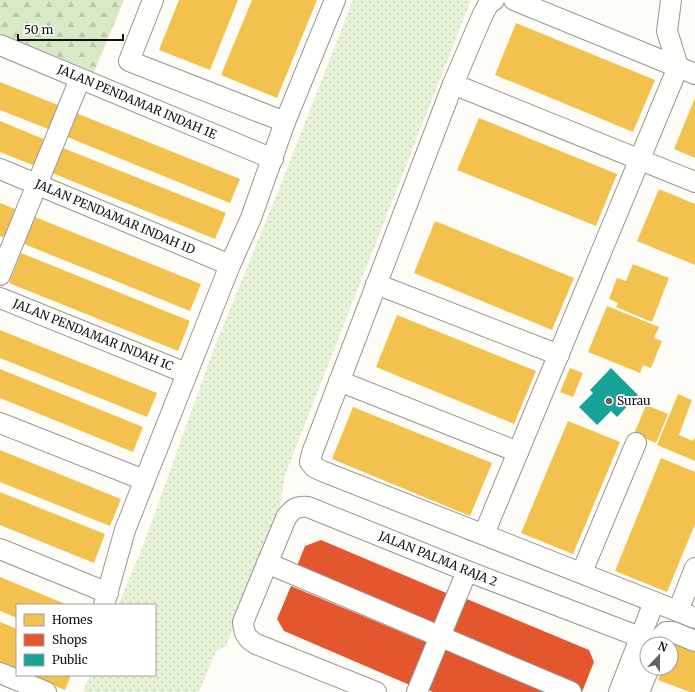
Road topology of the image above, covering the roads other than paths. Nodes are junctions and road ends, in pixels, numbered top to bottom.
1 (154, 0) edge
2 (335, 0) edge
3 (494, 0) edge
4 (514, 0) edge
5 (671, 0) edge
6 (0, 45) edge
7 (687, 71) edge
8 (80, 79) junction
9 (453, 84) junction
10 (285, 122) junction
11 (273, 159) junction
12 (640, 160) junction
13 (0, 169) edge
14 (695, 182) edge
15 (37, 185) junction
16 (230, 265) junction
17 (0, 275) edge
18 (376, 284) junction
19 (0, 298) edge
20 (559, 355) junction
21 (186, 373) junction
22 (339, 382) junction
23 (0, 423) edge
24 (636, 443) dead end
25 (518, 452) junction
26 (144, 480) junction
27 (484, 534) junction
28 (0, 549) edge
29 (267, 563) junction
30 (695, 568) edge
31 (466, 571) junction
32 (582, 572) junction
33 (106, 599) edge
34 (654, 602) junction
35 (686, 615) edge
36 (650, 636) edge
37 (662, 636) edge
38 (439, 637) junction
39 (639, 637) edge
40 (695, 641) edge
41 (639, 658) edge
42 (0, 673) edge
43 (646, 676) edge
44 (16, 686) edge
45 (46, 692) edge
46 (376, 692) edge
47 (417, 692) edge
48 (571, 692) edge
49 (619, 692) edge
50 (639, 692) edge

1 - 10 street
2 - 10 street
3 - 9 street
4 - 7 street
5 - 7 street
6 - 8 street, JALAN PENDAMAR INDAH 1E
7 - 12 street
8 - 11 street, JALAN PENDAMAR INDAH 1E
8 - 15 street
9 - 12 street
9 - 18 street
10 - 11 street
11 - 16 street
12 - 14 street
12 - 20 street
13 - 15 street, JALAN PENDAMAR INDAH 1D
15 - 16 street, JALAN PENDAMAR INDAH 1D
15 - 17 street
16 - 21 street
18 - 20 street
18 - 22 street
19 - 21 street, JALAN PENDAMAR INDAH 1C
20 - 25 street
21 - 26 street
22 - 25 street
22 - 27 street
23 - 26 street
24 - 32 street
25 - 27 street
26 - 33 street
27 - 32 street
28 - 33 street
29 - 31 street, JALAN PALMA RAJA 2
29 - 38 street
29 - 46 street
30 - 35 street
31 - 38 street
31 - 39 street, JALAN PALMA RAJA 2
32 - 34 street
34 - 35 street
34 - 36 street
37 - 40 street
38 - 47 street
38 - 48 street
41 - 49 street
42 - 44 street
43 - 50 street
44 - 45 street

